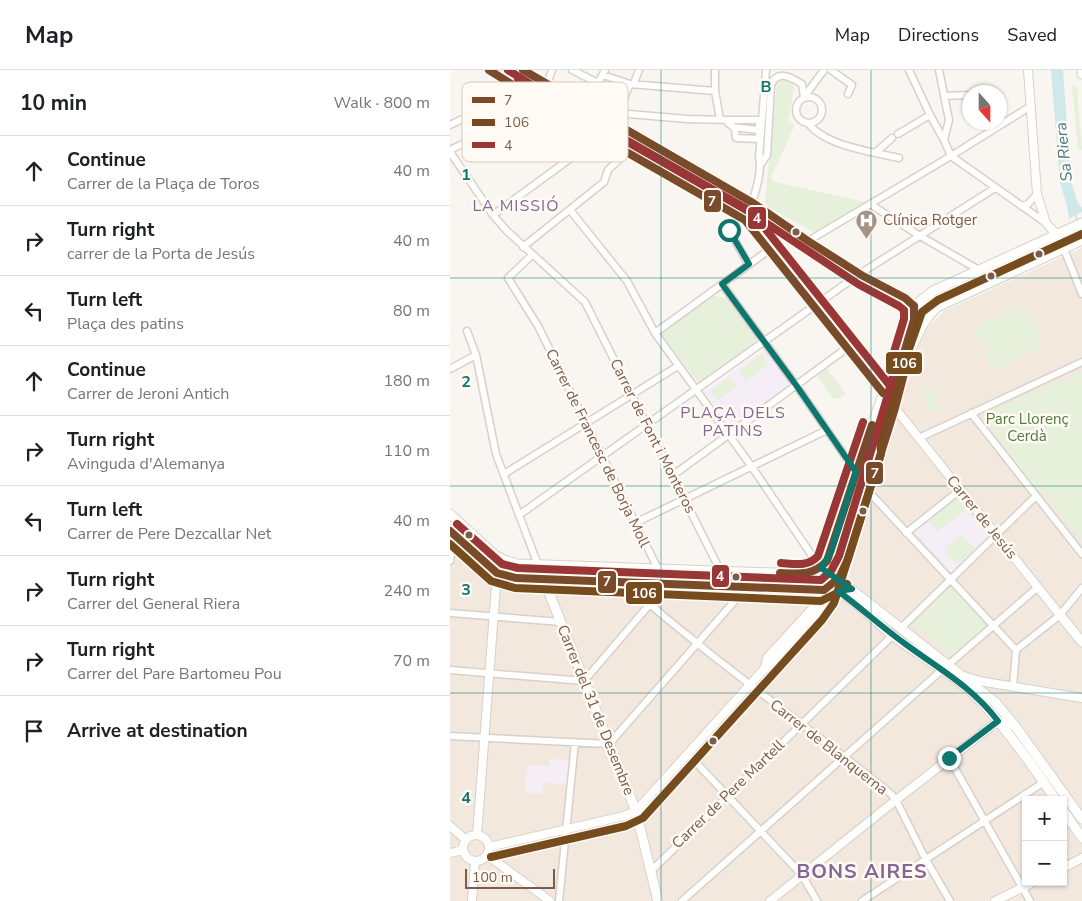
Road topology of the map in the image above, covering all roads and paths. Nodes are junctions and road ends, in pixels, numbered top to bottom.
1 (488, 70) edge
2 (523, 70) edge
3 (552, 70) edge
4 (572, 70) edge
5 (639, 70) edge
6 (715, 70) edge
7 (766, 70) edge
8 (824, 70) edge
9 (831, 70) edge
10 (909, 70) edge
11 (939, 70) edge
12 (1028, 70) edge
13 (1082, 70) edge
14 (604, 72) edge
15 (1082, 74) edge
16 (508, 82) edge
17 (544, 82) edge
18 (548, 82) edge
19 (596, 82) edge
20 (632, 83) junction
21 (628, 91) edge
22 (715, 91) junction
23 (848, 94) dead end
24 (962, 95) edge
25 (944, 96) junction
26 (804, 97) junction
27 (1031, 106) junction
28 (628, 114) edge
29 (930, 115) junction
30 (720, 119) junction
31 (462, 120) edge
32 (728, 120) junction
33 (808, 123) junction
34 (450, 126) edge
35 (733, 127) junction
36 (628, 130) edge
37 (760, 134) junction
38 (944, 140) junction
39 (462, 145) edge
40 (450, 151) edge
41 (628, 153) edge
42 (875, 153) junction
43 (950, 156) junction
44 (899, 158) dead end
45 (565, 162) edge
46 (616, 162) edge
47 (761, 164) junction
48 (995, 188) junction
49 (1037, 194) junction
50 (752, 203) junction
51 (870, 204) junction
52 (1021, 206) junction
53 (570, 210) junction
54 (493, 215) junction
55 (745, 220) junction
56 (1046, 223) junction
57 (1082, 223) edge
58 (729, 230) dead end
59 (1057, 235) junction
60 (920, 236) junction
61 (1082, 240) edge
62 (808, 241) junction
63 (523, 247) junction
64 (1068, 247) junction
65 (769, 250) junction
66 (532, 255) junction
67 (749, 264) junction
68 (979, 270) junction
69 (860, 274) junction
70 (993, 282) junction
71 (722, 284) junction
72 (1082, 294) edge
73 (814, 306) junction
74 (914, 306) junction
75 (467, 331) dead end
76 (655, 333) junction
77 (764, 341) junction
78 (847, 348) junction
79 (476, 355) junction
80 (1082, 362) edge
81 (678, 366) junction
82 (906, 366) junction
83 (450, 369) edge
84 (796, 385) junction
85 (695, 390) junction
86 (883, 393) junction
87 (632, 395) junction
88 (895, 408) junction
89 (971, 413) junction
90 (586, 424) junction
91 (646, 425) junction
92 (827, 430) junction
93 (870, 431) junction
94 (729, 435) junction
95 (919, 438) junction
96 (602, 456) junction
97 (752, 467) junction
98 (856, 472) junction
99 (504, 474) junction
100 (672, 476) junction
101 (960, 490) junction
102 (869, 492) junction
103 (1036, 496) junction
104 (684, 500) junction
105 (450, 514) edge
106 (519, 515) junction
107 (635, 523) junction
108 (906, 533) junction
109 (453, 534) edge
110 (996, 535) junction
111 (841, 552) tunnel mouth
112 (1082, 554) edge
113 (450, 561) edge
114 (538, 565) junction
115 (821, 568) junction
116 (658, 569) junction
117 (720, 570) junction
118 (497, 573) junction
119 (544, 579) junction
120 (838, 579) junction
121 (950, 579) junction
122 (627, 583) junction
123 (1038, 587) junction
124 (746, 588) junction
125 (1082, 588) edge
126 (814, 590) junction
127 (824, 590) junction
128 (838, 591) junction
129 (851, 593) junction
130 (650, 604) junction
131 (450, 613) edge
132 (815, 613) tunnel mouth
133 (1060, 615) junction
134 (494, 616) junction
135 (561, 622) junction
136 (994, 625) junction
137 (901, 628) junction
138 (893, 635) junction
139 (1082, 642) edge
140 (697, 643) junction
141 (1016, 650) junction
142 (944, 667) junction
143 (765, 668) junction
144 (450, 670) edge
145 (490, 673) junction
146 (963, 676) junction
147 (584, 681) junction
148 (750, 685) junction
149 (1013, 687) junction
150 (1082, 698) edge
151 (998, 721) junction
152 (800, 724) junction
153 (1015, 726) junction
154 (450, 736) edge
155 (485, 738) junction
156 (575, 742) junction
157 (609, 744) junction
158 (688, 754) junction
159 (846, 756) junction
160 (949, 758) junction
161 (1044, 782) junction
162 (726, 795) junction
163 (1053, 796) edge
164 (896, 800) junction
165 (636, 811) junction
166 (1067, 816) edge
167 (1082, 819) edge
168 (985, 821) junction
169 (450, 826) edge
170 (566, 829) junction
171 (761, 832) junction
172 (477, 835) junction
173 (1082, 838) edge
174 (466, 840) junction
175 (463, 850) junction
176 (488, 851) junction
177 (450, 853) edge
178 (1082, 858) edge
179 (926, 860) junction
180 (475, 861) junction
181 (1067, 866) edge
182 (651, 871) junction
183 (802, 875) junction
184 (1027, 886) edge
185 (1023, 888) junction
186 (472, 901) edge
187 (550, 901) edge
188 (559, 901) edge
189 (658, 901) edge
190 (682, 901) edge
191 (770, 901) edge
192 (817, 901) edge
193 (862, 901) edge
194 (950, 901) edge
195 (995, 901) edge
196 (1030, 901) edge

1 - 16 street
2 - 17 street
3 - 18 street
4 - 19 street
5 - 20 street
6 - 22 street
7 - 37 street
8 - 26 street
9 - 23 street
10 - 29 street
11 - 25 street
12 - 27 street
13 - 15 main road
14 - 20 street
20 - 21 street
20 - 22 street
22 - 30 street
24 - 25 street
25 - 38 street
26 - 33 street
26 - 33 street
26 - 47 street
27 - 43 street
27 - 49 street
28 - 30 street
29 - 38 street
29 - 42 street
30 - 32 street
31 - 34 street
32 - 35 street
32 - 37 street
33 - 42 street
35 - 37 street
35 - 37 street
36 - 50 street
37 - 47 street
38 - 43 street
39 - 40 street
40 - 54 street
41 - 55 street
42 - 44 street
43 - 48 street
43 - 51 street
45 - 54 street
46 - 53 street
47 - 50 street
48 - 52 street
48 - 60 street
49 - 52 street
49 - 56 street
50 - 55 street
50 - 62 street
51 - 60 street
51 - 62 street
52 - 56 street
53 - 63 street
53 - 76 street
54 - 63 street
55 - 65 street, Carrer de Jesús
56 - 59 street
57 - 59 main road
58 - 67 street
59 - 68 main road
59 - 70 street
60 - 68 street
60 - 69 street
61 - 64 main road
62 - 69 street
63 - 66 street
64 - 70 main road
64 - 72 street
65 - 67 street
65 - 73 street, Carrer de Jesús
66 - 87 street, Carrer de Font i Monteros
66 - 90 street, Carrer de Francesc de Borja Moll
67 - 71 street
68 - 74 main road
69 - 73 street
69 - 74 street
70 - 82 main road
71 - 76 street
71 - 77 street
73 - 77 street
73 - 78 street, Carrer de Jesús
74 - 82 street
74 - 86 main road
75 - 79 street
76 - 81 street
77 - 84 street
77 - 85 street
78 - 84 street
78 - 86 street, Carrer de Jesús
79 - 83 street
79 - 99 street
80 - 89 street
81 - 85 street
81 - 87 street
82 - 88 main road
84 - 92 street
84 - 94 street
85 - 91 street
85 - 94 street
86 - 88 street, Carrer de Jesús
86 - 93 main road
87 - 90 street
87 - 91 street, Carrer de Font i Monteros
88 - 95 street, Carrer de Jesús
88 - 102 main road
89 - 95 street
89 - 103 street
90 - 96 street, Carrer de Francesc de Borja Moll
90 - 99 street
91 - 96 street
91 - 100 street, Carrer de Font i Monteros
92 - 97 street
92 - 98 street
93 - 98 main road
93 - 111 main road
94 - 97 street
94 - 100 street
95 - 101 street, Carrer de Jesús
96 - 106 street
96 - 107 street, Carrer de Francesc de Borja Moll
97 - 104 street
97 - 115 street
98 - 115 main road
99 - 106 street
100 - 104 street, Carrer de Font i Monteros
101 - 108 street
101 - 110 street, Carrer de Jesús
102 - 108 street
102 - 120 main road
103 - 110 street
103 - 112 street
104 - 107 street
104 - 117 street, Carrer de Font i Monteros
105 - 114 main road
106 - 114 street
107 - 116 street, Carrer de Francesc de Borja Moll
108 - 121 street
109 - 113 street
109 - 118 main road
110 - 121 street
110 - 123 street, Carrer de Jesús
114 - 116 main road
114 - 119 main road, Carrer del 31 de Desembre
115 - 117 main road
115 - 120 street
116 - 117 main road
118 - 119 main road
118 - 134 street
119 - 122 main road
119 - 135 main road, Carrer del 31 de Desembre
120 - 127 main road
120 - 129 main road
121 - 136 street
121 - 137 street
122 - 124 main road
122 - 130 street, Carrer de Blanquerna
123 - 133 street, Carrer de Jesús
123 - 136 street
124 - 126 main road
124 - 140 street
125 - 133 street
126 - 127 main road
126 - 143 street
127 - 128 main road
128 - 129 street
128 - 138 main road
128 - 143 street
129 - 137 main road
129 - 142 main road
130 - 140 street, Carrer de Blanquerna
130 - 147 street
131 - 134 street
132 - 143 main road
133 - 139 main road, Carrer de Jesús
133 - 141 street
134 - 135 street
134 - 145 street
135 - 147 main road, Carrer del 31 de Desembre
136 - 141 street
136 - 142 street
137 - 142 main road
138 - 142 main road
138 - 152 street, Carrer de Pere Martell
140 - 148 street, Carrer de Blanquerna
140 - 157 street
141 - 149 street
142 - 146 main road
142 - 151 main road
142 - 159 street
143 - 148 street
144 - 145 street
145 - 147 street
145 - 155 street
146 - 149 street
146 - 153 main road
147 - 157 main road, Carrer del 31 de Desembre
148 - 152 street, Carrer de Blanquerna
148 - 158 street
149 - 150 street
151 - 153 street
151 - 160 street
151 - 161 main road
152 - 159 street, Carrer de Blanquerna
152 - 162 street, Carrer de Pere Martell
153 - 167 main road
154 - 155 street
155 - 156 street
155 - 172 street
156 - 157 street
156 - 170 street
157 - 165 main road, Carrer del 31 de Desembre
158 - 162 street
158 - 165 street
159 - 164 street, Carrer de Blanquerna
159 - 171 street
160 - 164 street
160 - 168 street
161 - 163 main road
161 - 168 street
162 - 171 street
162 - 182 street, Carrer de Pere Martell
164 - 179 street, Carrer de Blanquerna
164 - 183 street
165 - 170 street
165 - 182 main road, Carrer del 31 de Desembre
166 - 173 main road
168 - 179 street
168 - 185 street
169 - 174 street
170 - 176 street
170 - 188 street
171 - 183 street
171 - 190 street
172 - 174 street
172 - 176 street
174 - 175 street
175 - 177 street
175 - 180 street
176 - 180 street
176 - 187 street
178 - 181 street
179 - 193 street
179 - 194 street, Carrer de Blanquerna
180 - 186 street
182 - 189 main road, Carrer del 31 de Desembre
183 - 191 street
183 - 192 street
184 - 185 street
185 - 195 street
185 - 196 street

